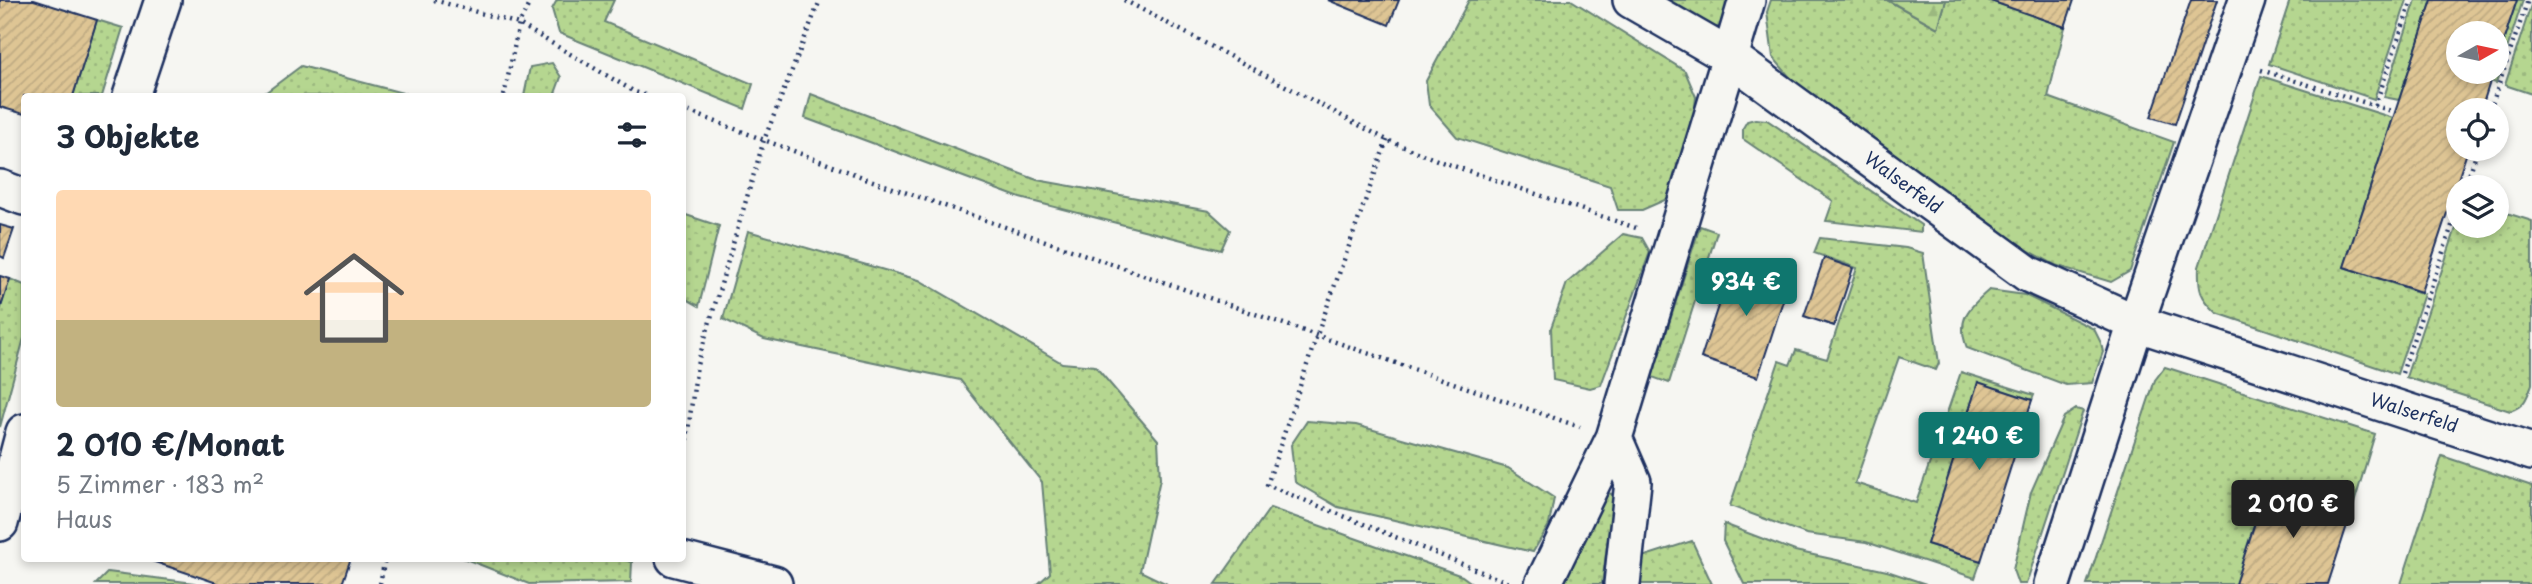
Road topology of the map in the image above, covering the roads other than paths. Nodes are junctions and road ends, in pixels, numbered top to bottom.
1 (163, 0) edge
2 (1630, 0) edge
3 (1747, 0) edge
4 (2247, 0) edge
5 (1730, 57) junction
6 (132, 93) edge
7 (0, 188) edge
8 (21, 196) edge
9 (2136, 323) junction
10 (1614, 439) junction
11 (21, 443) edge
12 (2532, 452) edge
13 (0, 523) edge
14 (686, 561) edge
15 (774, 584) edge
16 (1544, 584) edge
17 (1622, 584) edge
18 (2052, 584) edge

1 - 6 lane
2 - 5 lane, Walserfeld
3 - 5 lane
4 - 9 lane
5 - 9 lane, Walserfeld
5 - 10 lane
7 - 8 lane
9 - 12 lane, Walserfeld
9 - 18 lane
10 - 16 lane
10 - 17 lane
11 - 13 lane
14 - 15 lane

